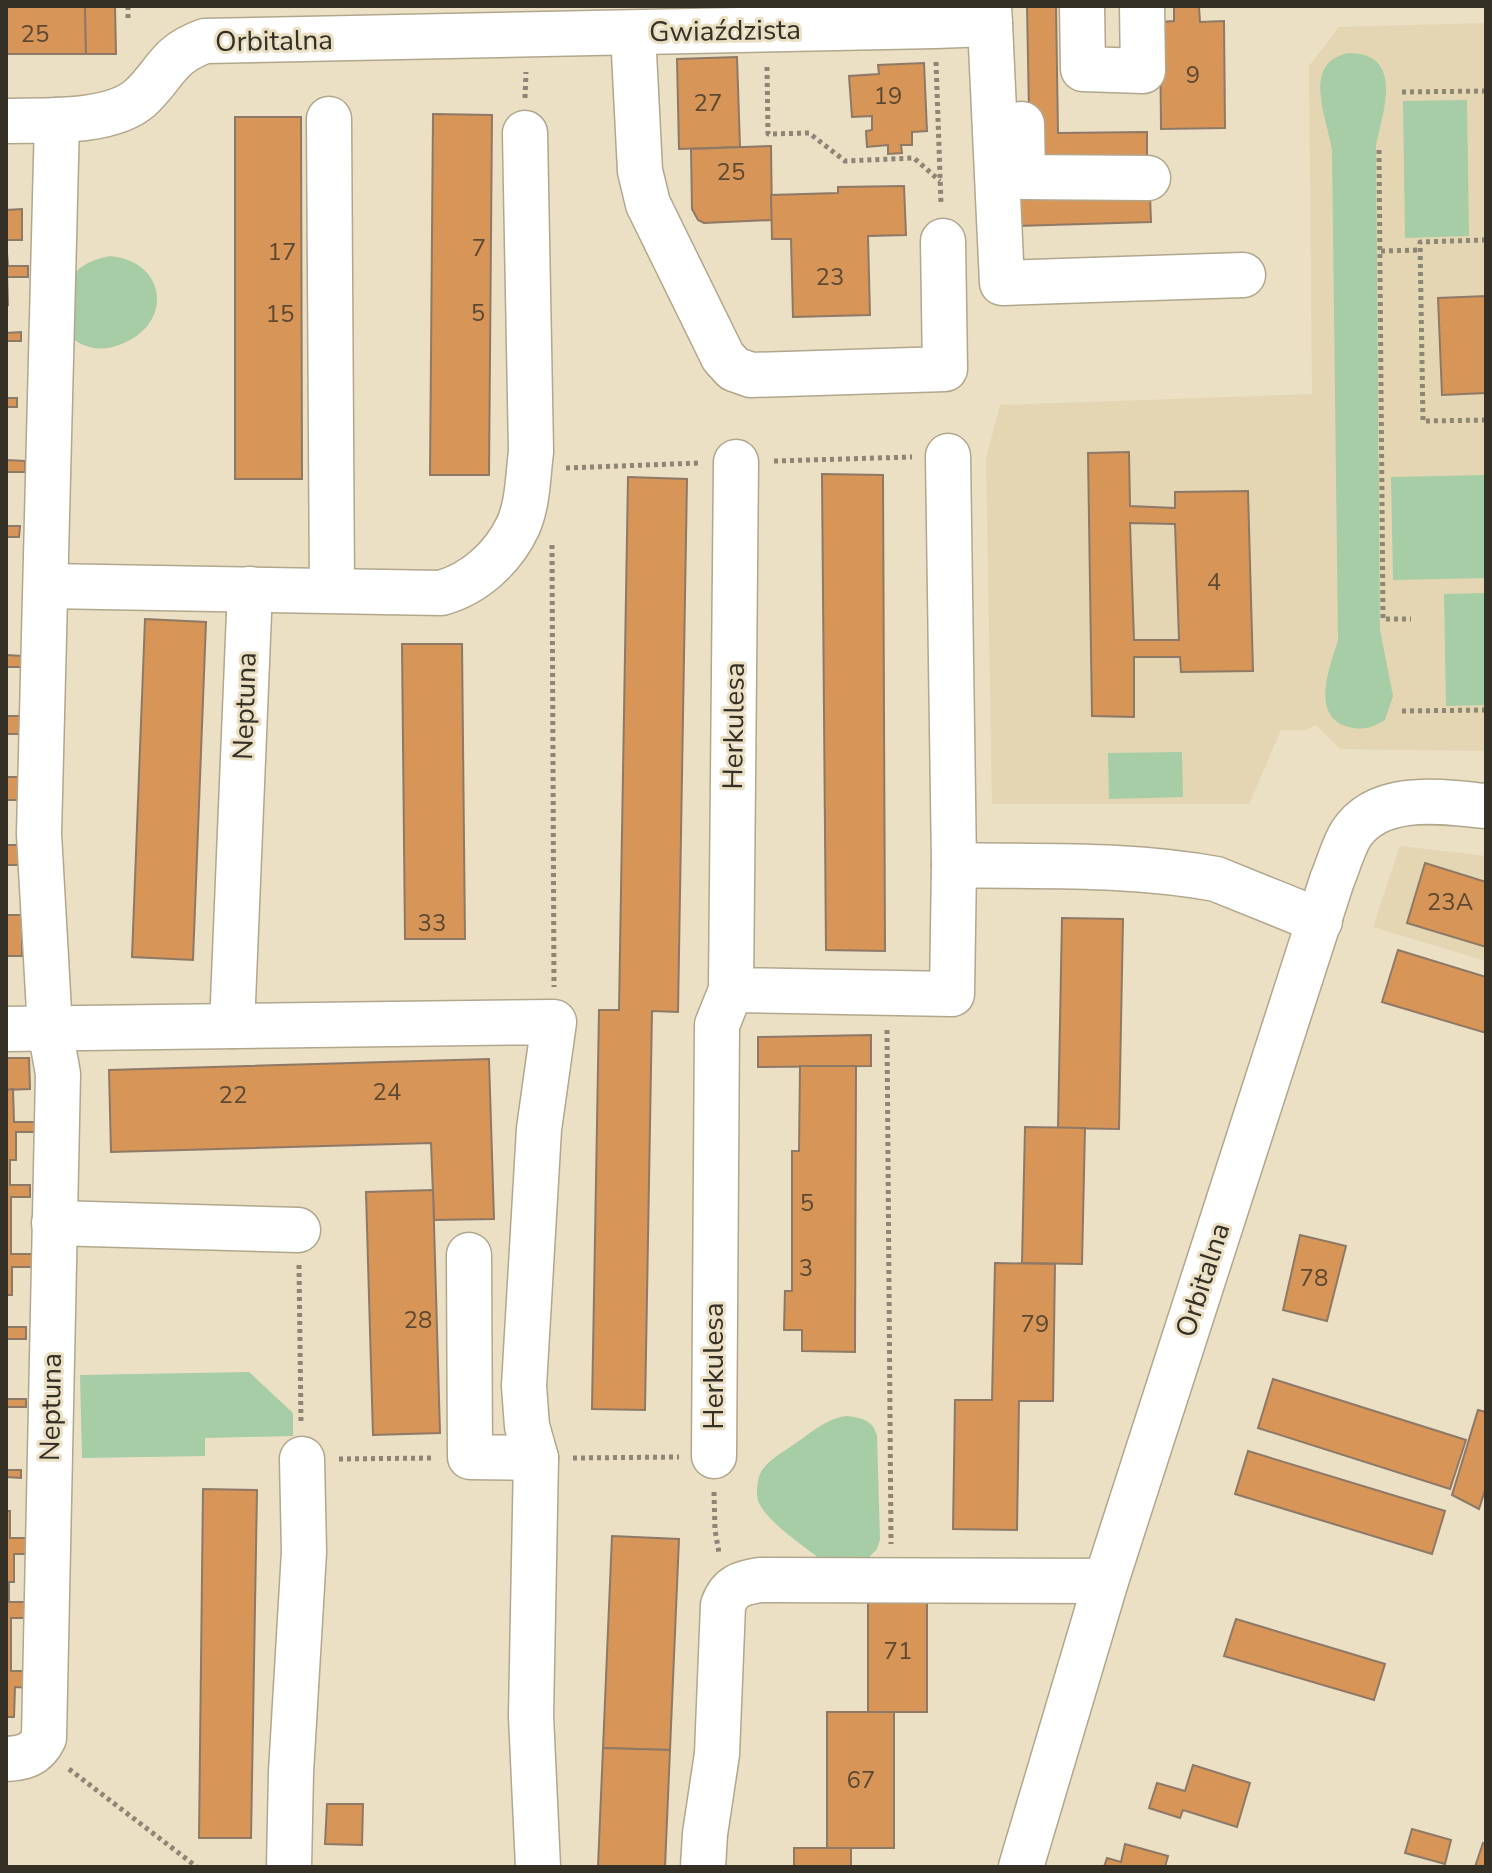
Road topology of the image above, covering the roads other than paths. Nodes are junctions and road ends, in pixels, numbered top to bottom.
1 (1082, 6) edge
2 (1142, 6) edge
3 (1000, 12) edge
4 (813, 18) edge
5 (442, 21) edge
6 (546, 25) edge
7 (633, 33) junction
8 (329, 119) dead end
9 (57, 120) junction
10 (6, 121) edge
11 (525, 133) road end
12 (1148, 178) dead end
13 (943, 241) road end
14 (1243, 275) dead end
15 (948, 456) road end
16 (736, 462) road end
17 (47, 586) junction
18 (250, 589) junction
19 (332, 590) junction
20 (1486, 806) edge
21 (954, 865) junction
22 (1320, 921) junction
23 (731, 990) junction
24 (232, 1026) junction
25 (6, 1029) edge
26 (50, 1029) junction
27 (54, 1223) junction
28 (298, 1230) road end
29 (469, 1255) dead end
30 (714, 1456) road end
31 (536, 1458) junction
32 (302, 1459) road end
33 (1106, 1581) junction
34 (23, 1753) edge
35 (289, 1867) edge
36 (538, 1867) edge
37 (703, 1867) edge
38 (1021, 1867) edge

1 - 2 street
3 - 4 street, Gwiaździsta
3 - 12 street
3 - 14 street
4 - 7 street, Gwiaździsta
5 - 6 street, Gwiaździsta
5 - 9 street, Orbitalna
6 - 7 street, Gwiaździsta
7 - 13 street
8 - 19 street
9 - 10 street, Orbitalna
9 - 17 street, Neptuna
11 - 19 street
15 - 21 street
16 - 23 street, Herkulesa
17 - 18 street
17 - 26 street, Neptuna
18 - 19 street
18 - 24 street, Neptuna
20 - 22 street, Orbitalna
21 - 22 street
21 - 23 street
22 - 33 street, Orbitalna
23 - 30 street, Herkulesa
24 - 26 street
24 - 31 street
25 - 26 street
26 - 27 street, Neptuna
27 - 28 street
27 - 34 street, Neptuna
29 - 31 street
31 - 36 street
32 - 35 street
33 - 37 street
33 - 38 street, Orbitalna

